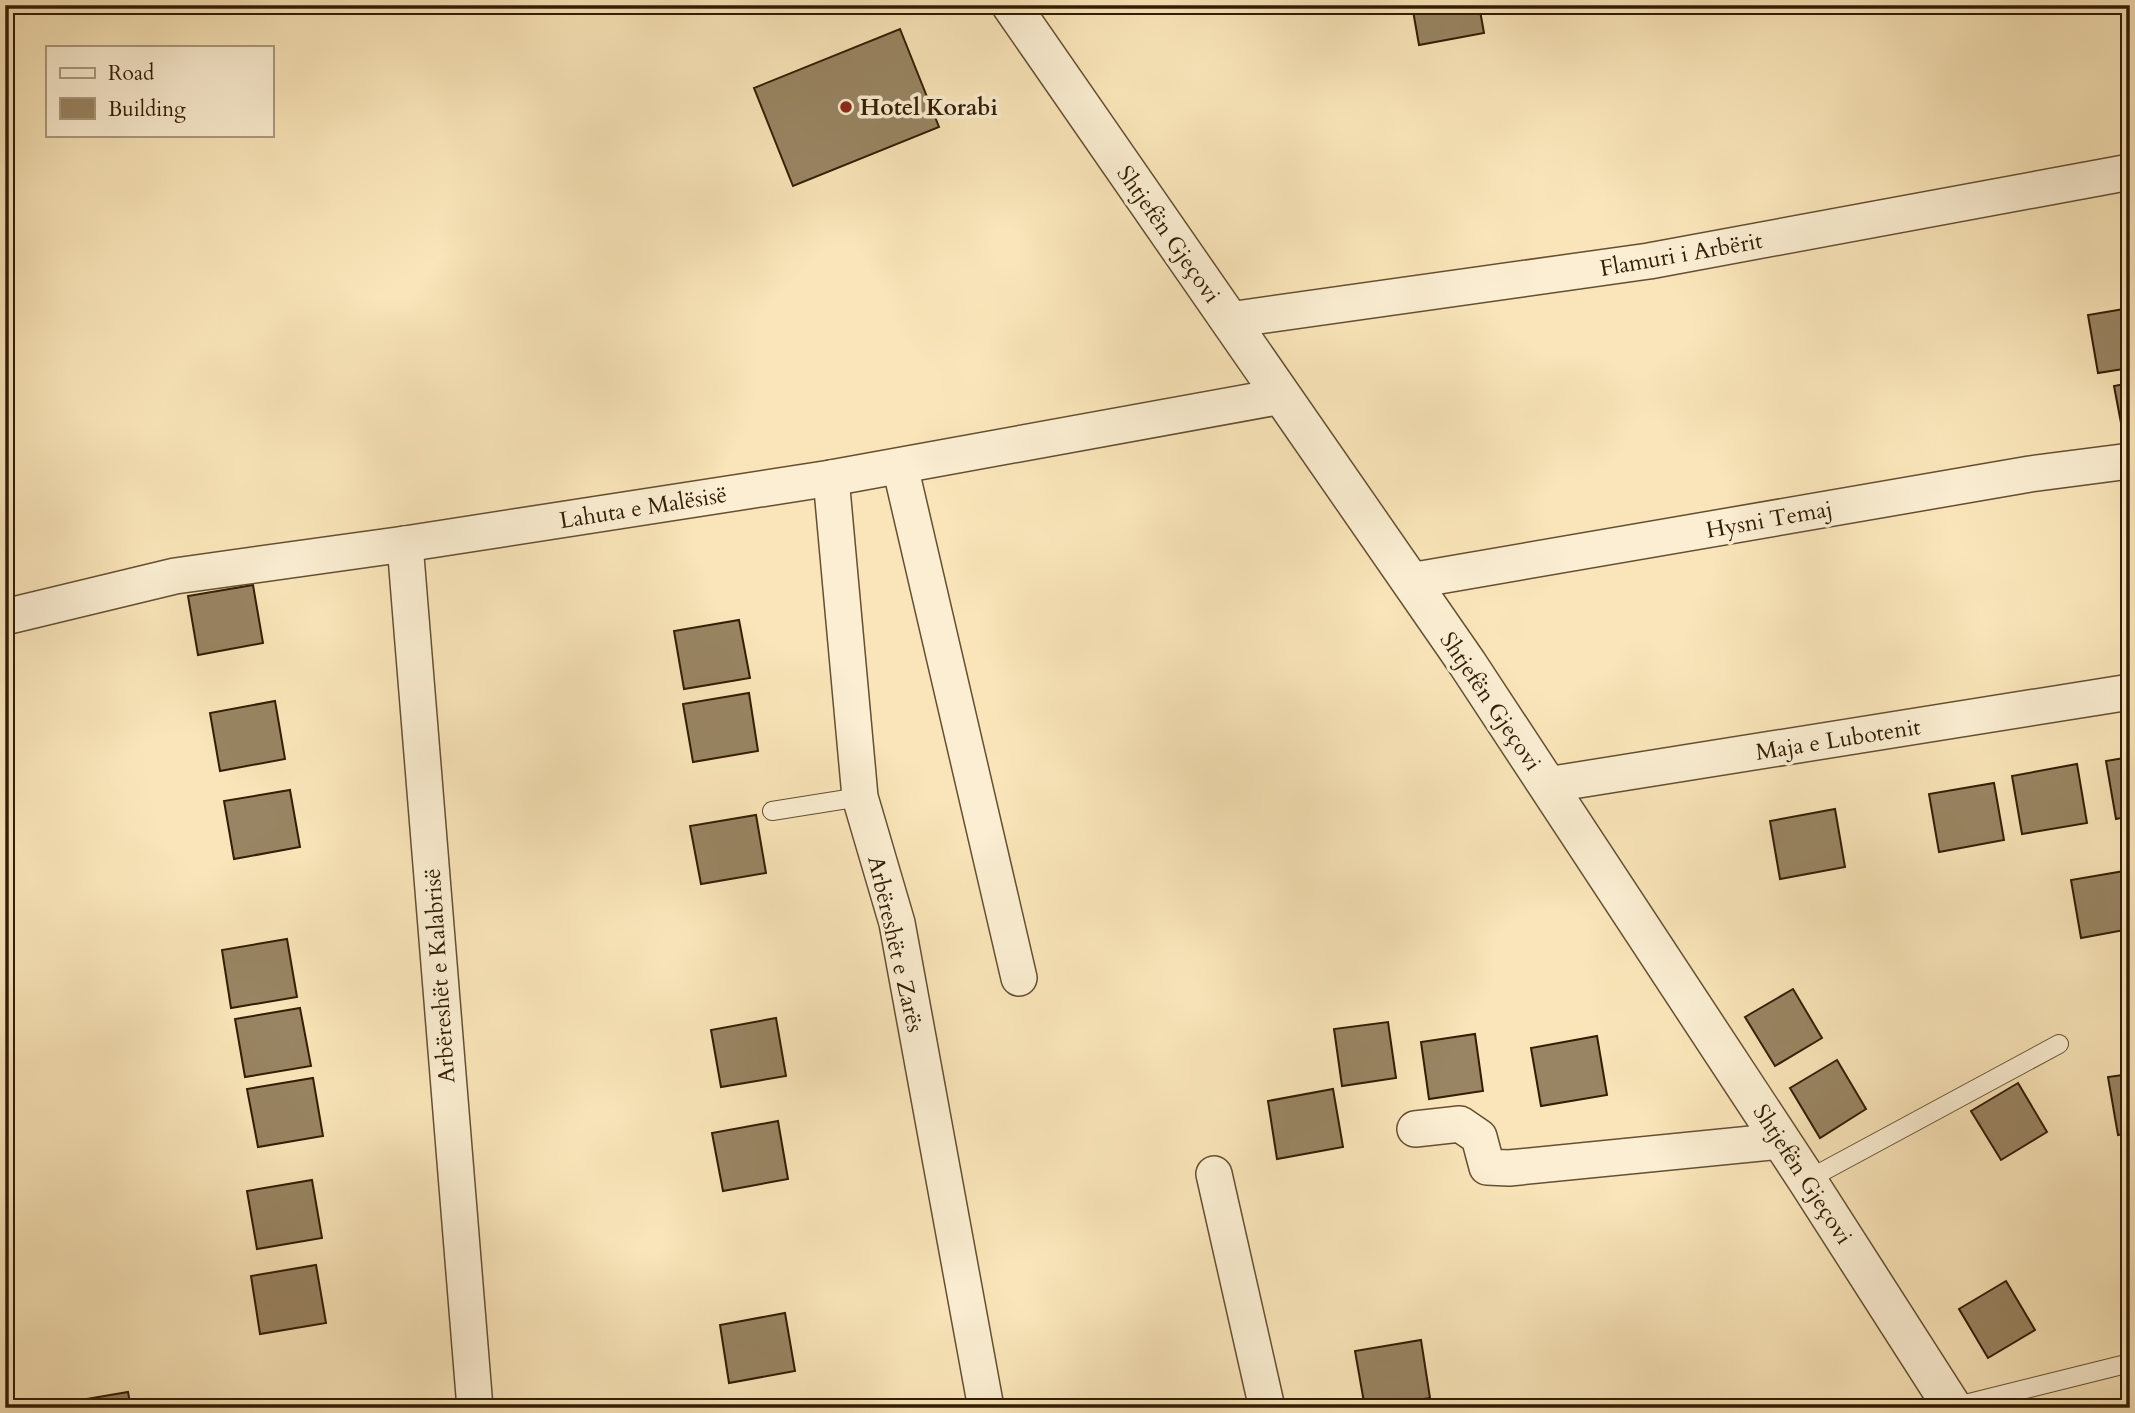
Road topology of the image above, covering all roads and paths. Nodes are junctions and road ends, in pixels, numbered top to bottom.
1 (1011, 5) edge
2 (2130, 172) edge
3 (1229, 320) junction
4 (1282, 396) junction
5 (2130, 461) edge
6 (900, 466) junction
7 (831, 478) junction
8 (405, 544) junction
9 (1410, 581) junction
10 (5, 617) edge
11 (2130, 692) edge
12 (1547, 785) junction
13 (860, 797) junction
14 (772, 811) dead end
15 (1019, 978) dead end
16 (2059, 1044) dead end
17 (1415, 1129) dead end
18 (1782, 1141) junction
19 (1213, 1174) dead end
20 (1807, 1180) junction
21 (2130, 1363) edge
22 (475, 1408) edge
23 (985, 1408) edge
24 (1268, 1408) edge
25 (1953, 1408) edge

1 - 3 street, Shtjefën Gjeçovi
2 - 3 street, Flamuri i Arbërit
3 - 4 street, Shtjefën Gjeçovi
4 - 6 street, Lahuta e Malësisë
4 - 9 street, Shtjefën Gjeçovi
5 - 9 street, Hysni Temaj
6 - 7 street, Lahuta e Malësisë
6 - 15 street
7 - 8 street, Lahuta e Malësisë
7 - 13 street, Arbëreshët e Zarës
8 - 10 street, Lahuta e Malësisë
8 - 22 street, Arbëreshët e Kalabrisë
9 - 12 street, Shtjefën Gjeçovi
11 - 12 street, Maja e Lubotenit
12 - 18 street, Shtjefën Gjeçovi
13 - 14 lane
13 - 23 street, Arbëreshët e Zarës
16 - 20 lane
17 - 18 street
18 - 20 street, Shtjefën Gjeçovi
19 - 24 street
20 - 25 street, Shtjefën Gjeçovi
21 - 25 lane

